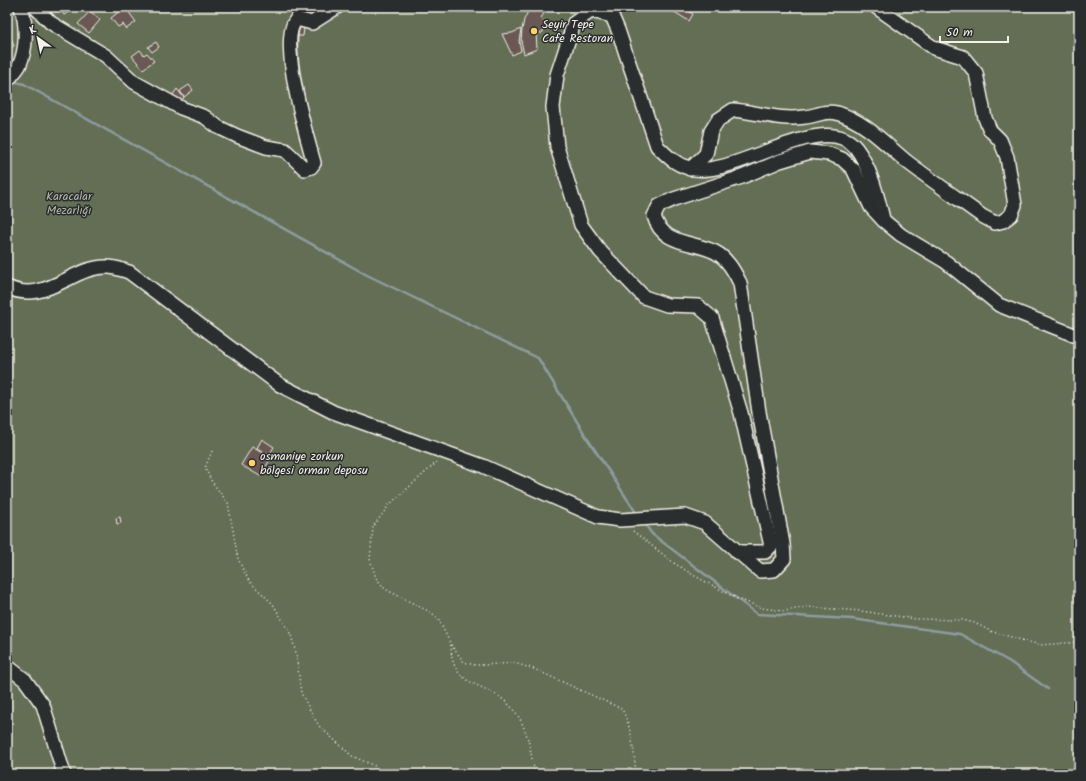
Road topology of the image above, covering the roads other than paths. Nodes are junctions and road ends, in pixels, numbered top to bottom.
1 (21, 7) edge
2 (35, 7) edge
3 (337, 7) edge
4 (876, 7) edge
5 (612, 11) edge
6 (7, 81) edge
7 (690, 169) junction
8 (884, 221) junction
9 (7, 287) edge
10 (1079, 337) edge
11 (737, 552) junction
12 (7, 666) edge
13 (64, 774) edge

1 - 6 street
2 - 3 street
4 - 7 street
5 - 7 street
5 - 11 street
7 - 8 street
8 - 10 street
8 - 11 street
9 - 11 street
12 - 13 street

